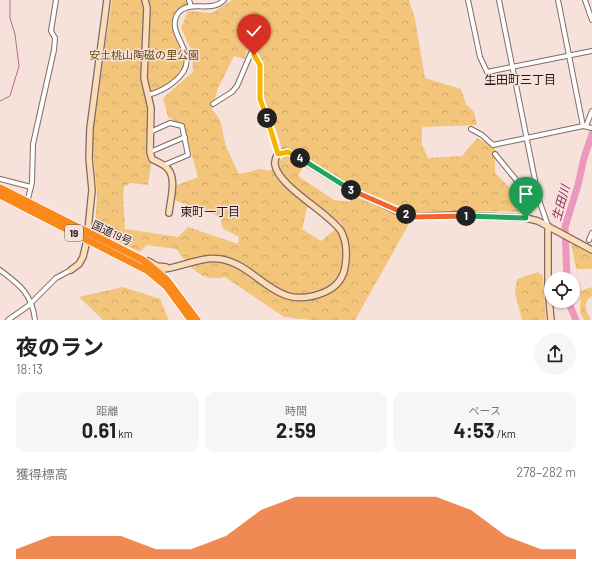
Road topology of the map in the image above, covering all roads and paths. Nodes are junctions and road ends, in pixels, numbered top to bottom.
1 (56, 0) edge
2 (107, 0) edge
3 (145, 0) edge
4 (188, 0) edge
5 (224, 0) edge
6 (468, 0) edge
7 (499, 0) edge
8 (558, 0) edge
9 (585, 0) edge
10 (191, 6) junction
11 (592, 20) edge
12 (592, 51) edge
13 (569, 56) junction
14 (513, 67) junction
15 (148, 95) junction
16 (213, 104) dead end
17 (592, 111) edge
18 (585, 126) junction
19 (592, 128) edge
20 (471, 129) dead end
21 (150, 132) junction
22 (185, 137) junction
23 (527, 138) junction
24 (150, 152) junction
25 (278, 154) junction
26 (495, 154) dead end
27 (164, 165) junction
28 (0, 179) edge
29 (31, 187) junction
30 (0, 188) edge
31 (0, 195) edge
32 (540, 200) junction
33 (27, 206) junction
34 (169, 213) dead end
35 (548, 226) junction
36 (592, 233) edge
37 (87, 236) junction
38 (589, 240) dead end
39 (592, 250) edge
40 (130, 253) junction
41 (170, 268) junction
42 (0, 270) edge
43 (71, 270) joint
44 (156, 270) junction
45 (148, 271) junction
46 (167, 280) junction
47 (31, 303) junction
48 (8, 320) edge
49 (35, 320) edge
50 (191, 320) edge
51 (197, 320) edge
52 (551, 320) edge

1 - 29 street
2 - 37 main road
3 - 15 main road
4 - 10 street
5 - 10 street
6 - 14 street
7 - 14 street
8 - 13 street
9 - 11 street
10 - 15 street
12 - 13 street
13 - 14 street
13 - 18 street
14 - 23 street
15 - 21 main road
16 - 25 street
17 - 18 street
18 - 19 street
18 - 23 street
20 - 23 street
21 - 22 street
21 - 24 main road
22 - 24 street
22 - 27 street
23 - 32 street
24 - 27 main road
25 - 35 main road
25 - 41 main road
26 - 32 street
27 - 34 main road
28 - 29 street
29 - 33 street
30 - 33 highway, 国道19号 / 19
31 - 33 highway, 国道19号 / 19
32 - 35 street
33 - 37 highway, 国道19号 / 19
35 - 39 main road
35 - 52 main road
36 - 38 street
37 - 40 highway, 国道19号 / 19
37 - 43 main road
37 - 45 highway, 国道19号 / 19
40 - 41 main road
40 - 44 highway, 国道19号 / 19
41 - 44 main road
41 - 46 main road
42 - 47 street
43 - 47 street
44 - 45 main road
44 - 46 highway, 国道19号 / 19
45 - 50 highway, 国道19号 / 19
46 - 51 highway, 国道19号 / 19
47 - 48 street
47 - 49 street

